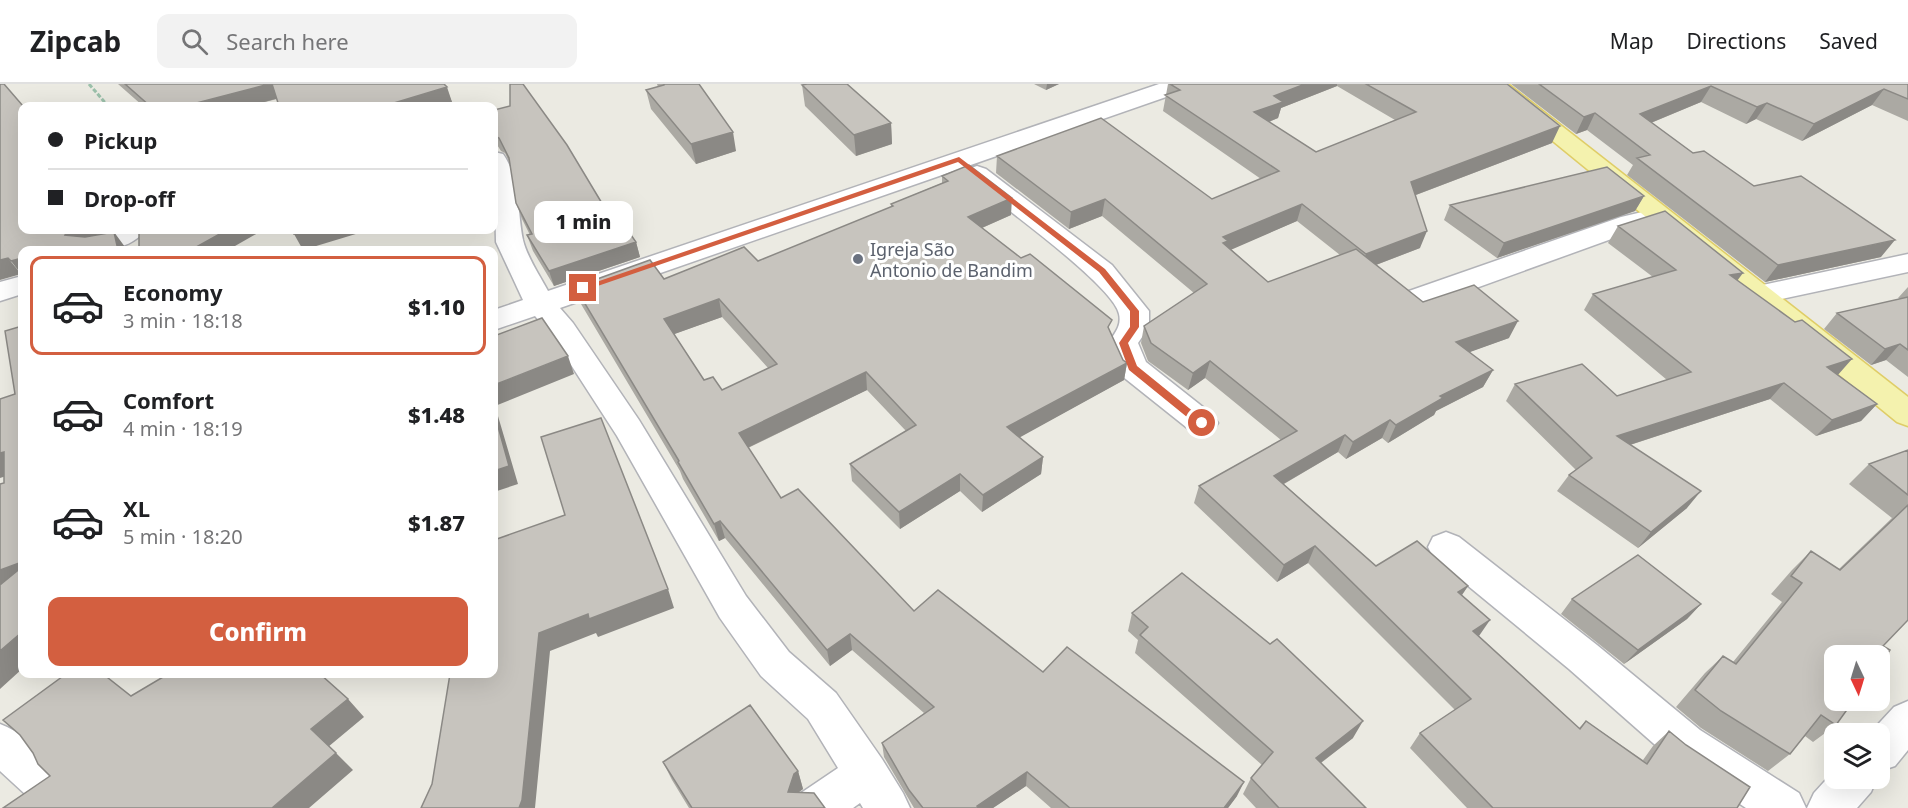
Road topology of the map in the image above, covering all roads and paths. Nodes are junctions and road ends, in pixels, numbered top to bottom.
1 (89, 84) edge
2 (1181, 84) edge
3 (1494, 84) edge
4 (105, 102) edge
5 (959, 159) junction
6 (498, 171) edge
7 (1659, 216) junction
8 (124, 234) edge
9 (101, 246) edge
10 (1908, 263) edge
11 (18, 286) edge
12 (0, 292) edge
13 (1758, 295) junction
14 (1419, 297) edge
15 (539, 303) junction
16 (498, 318) edge
17 (1908, 414) edge
18 (1202, 423) dead end
19 (1446, 548) dead end
20 (1908, 720) edge
21 (1890, 741) edge
22 (0, 743) edge
23 (867, 773) junction
24 (39, 780) edge
25 (1846, 789) edge
26 (816, 808) edge
27 (888, 808) edge
28 (1784, 808) edge
29 (1829, 808) edge

1 - 4 path
2 - 5 street
3 - 7 main road
5 - 15 street
5 - 18 street
6 - 15 street
7 - 13 main road
7 - 14 street
8 - 9 street
10 - 13 street
11 - 12 street
13 - 17 main road
15 - 16 street
15 - 23 street
19 - 28 street
20 - 21 street
22 - 24 street
23 - 26 street
23 - 27 street
25 - 29 street

